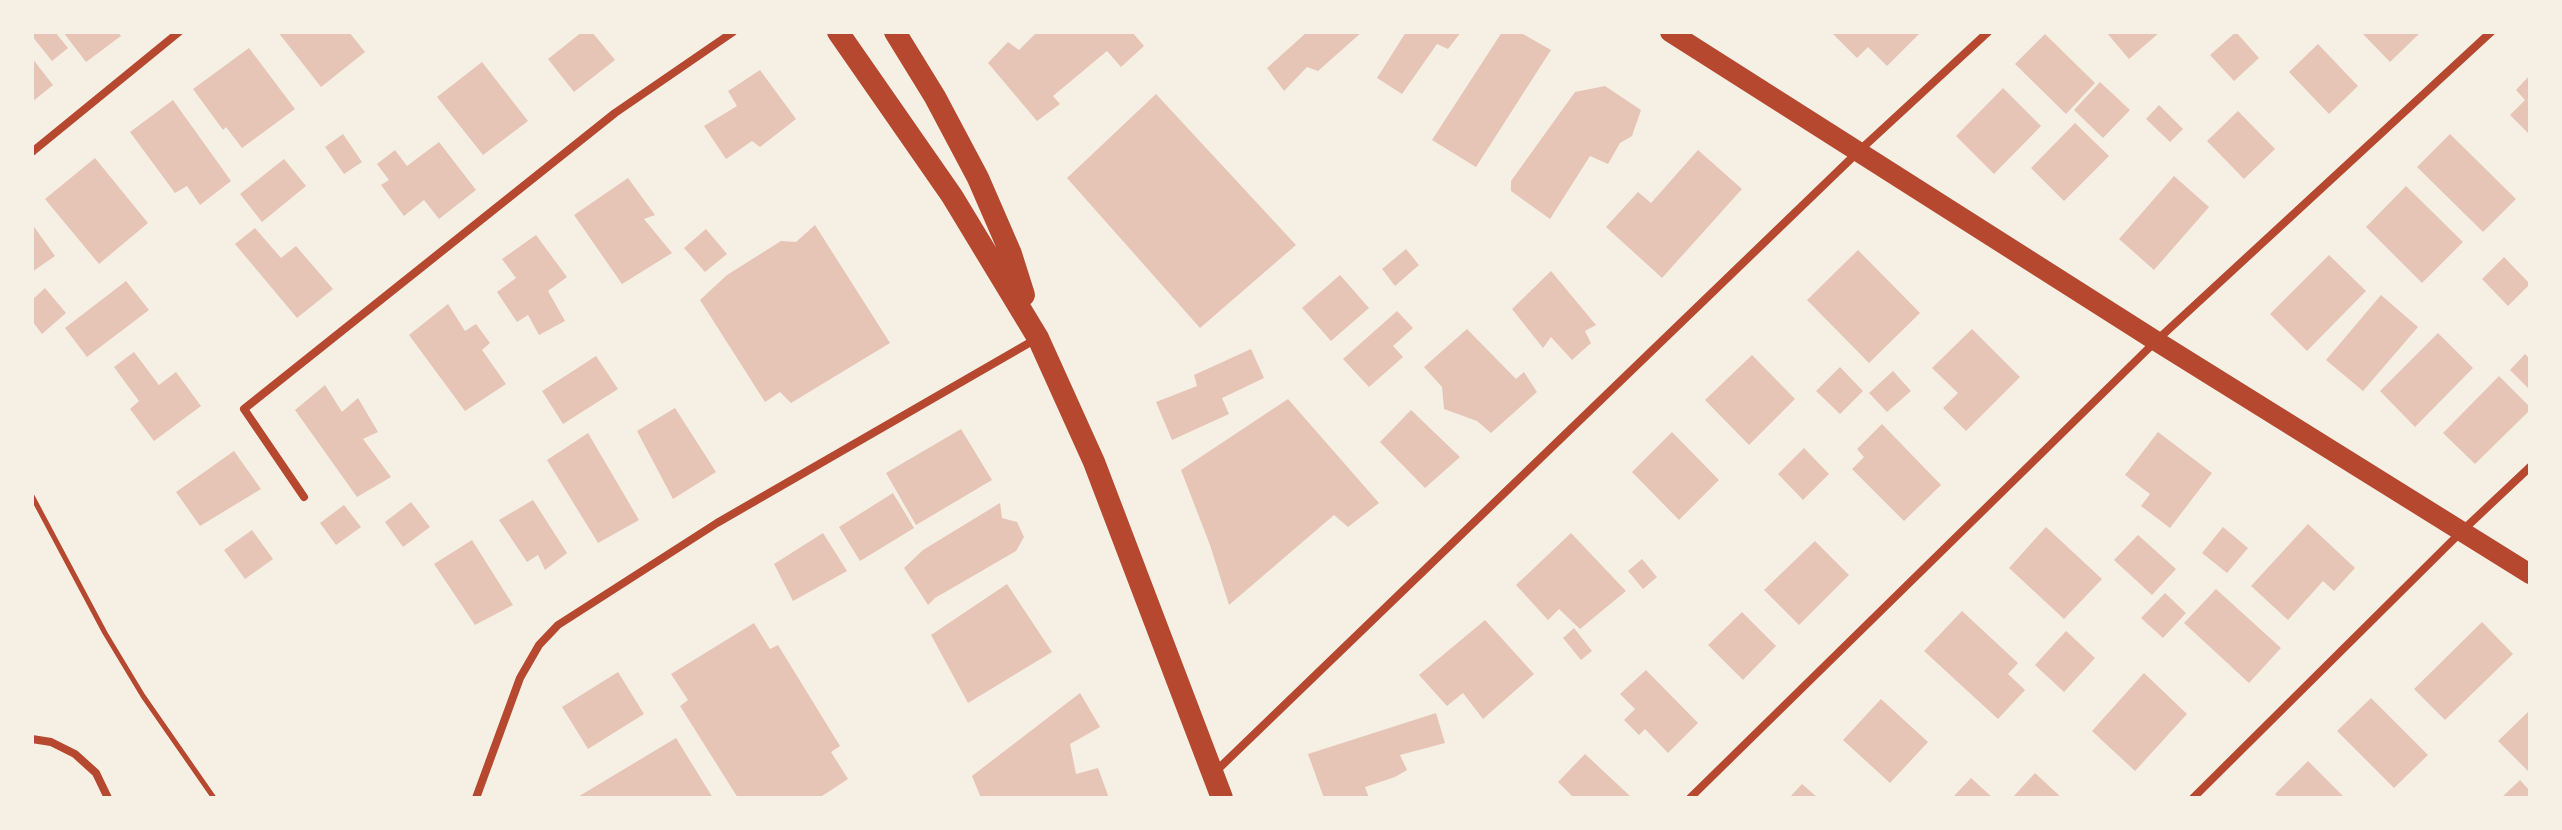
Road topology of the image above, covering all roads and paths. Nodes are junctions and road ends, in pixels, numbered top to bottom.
1 (179, 32) edge
2 (733, 32) edge
3 (838, 32) edge
4 (895, 32) edge
5 (1670, 32) edge
6 (1988, 32) edge
7 (2491, 32) edge
8 (1860, 150) junction
9 (32, 152) edge
10 (1038, 338) junction
11 (2156, 341) junction
12 (2530, 467) edge
13 (32, 496) edge
14 (304, 497) dead end
15 (2462, 531) junction
16 (2530, 574) edge
17 (32, 739) edge
18 (1213, 774) junction
19 (108, 798) edge
20 (214, 798) edge
21 (476, 798) edge
22 (1222, 798) edge
23 (1690, 798) edge
24 (2193, 798) edge

1 - 9 street
2 - 14 street
3 - 10 highway
4 - 10 highway
5 - 8 main road
6 - 8 street
7 - 11 street
8 - 11 main road
8 - 18 street
10 - 18 highway
10 - 21 street
11 - 15 main road
11 - 23 street
12 - 15 street
13 - 20 path
15 - 16 main road
15 - 24 street
17 - 19 street
18 - 22 highway

